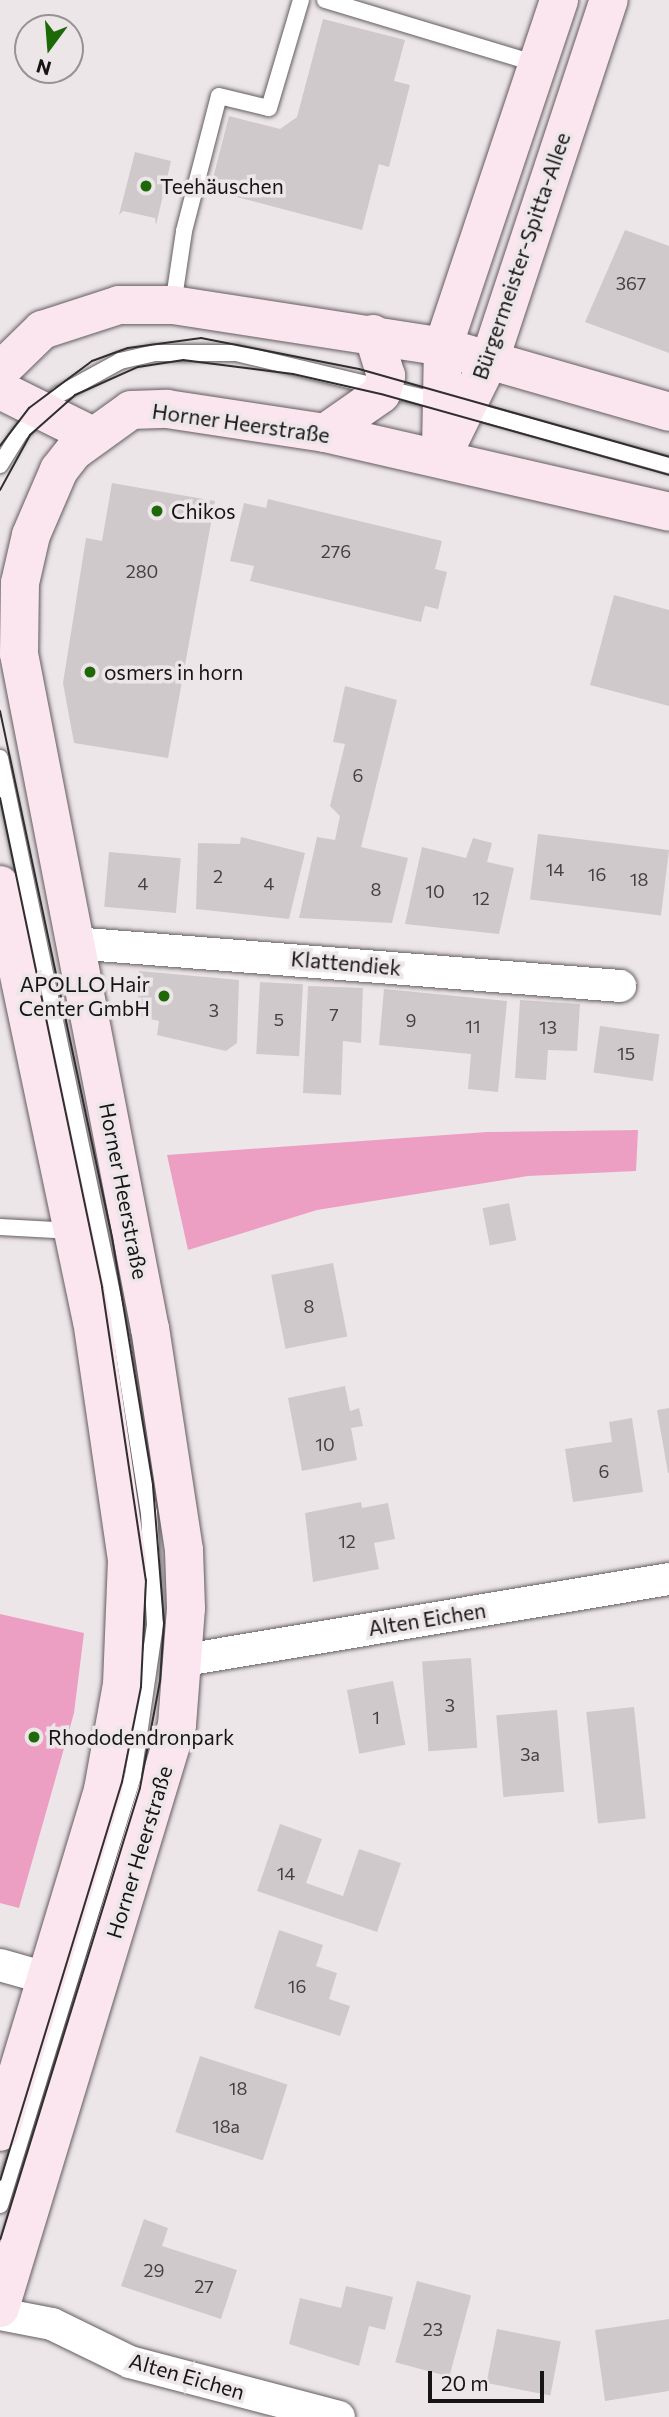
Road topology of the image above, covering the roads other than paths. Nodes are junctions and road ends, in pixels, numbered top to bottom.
1 (302, 0) edge
2 (326, 0) edge
3 (559, 0) edge
4 (609, 0) edge
5 (537, 64) junction
6 (173, 305) junction
7 (373, 334) junction
8 (443, 347) junction
9 (490, 359) junction
10 (0, 371) edge
11 (385, 386) junction
12 (0, 390) edge
13 (453, 405) junction
14 (669, 412) edge
15 (38, 414) junction
16 (325, 433) junction
17 (91, 435) junction
18 (442, 456) junction
19 (0, 465) edge
20 (669, 465) edge
21 (669, 512) edge
22 (0, 758) edge
23 (0, 885) edge
24 (73, 943) junction
25 (620, 986) dead end
26 (0, 1227) edge
27 (73, 1231) junction
28 (669, 1579) edge
29 (185, 1660) junction
30 (0, 1965) edge
31 (49, 1979) junction
32 (0, 2132) edge
33 (0, 2205) edge
34 (0, 2308) edge
35 (0, 2314) edge
36 (339, 2417) edge

1 - 6 lane
2 - 5 lane
3 - 5 main road, Bürgermeister-Spitta-Allee
4 - 9 main road, Bürgermeister-Spitta-Allee
5 - 8 main road, Bürgermeister-Spitta-Allee
6 - 7 main road
6 - 10 main road
7 - 8 main road
7 - 11 main road
8 - 9 main road
8 - 13 main road, Bürgermeister-Spitta-Allee
9 - 13 main road, Bürgermeister-Spitta-Allee
9 - 14 main road
11 - 13 lane
11 - 15 lane
11 - 16 main road
12 - 15 main road
13 - 18 main road, Bürgermeister-Spitta-Allee
13 - 20 lane
15 - 17 main road
15 - 19 lane
16 - 17 main road, Horner Heerstraße
16 - 18 main road, Horner Heerstraße
17 - 24 main road, Horner Heerstraße
18 - 21 main road, Horner Heerstraße
22 - 33 lane
23 - 27 main road
24 - 25 street, Klattendiek
24 - 29 main road, Horner Heerstraße
26 - 27 lane
27 - 31 main road
28 - 29 street, Alten Eichen
29 - 34 main road, Horner Heerstraße
30 - 31 street
31 - 32 main road
35 - 36 street, Alten Eichen

